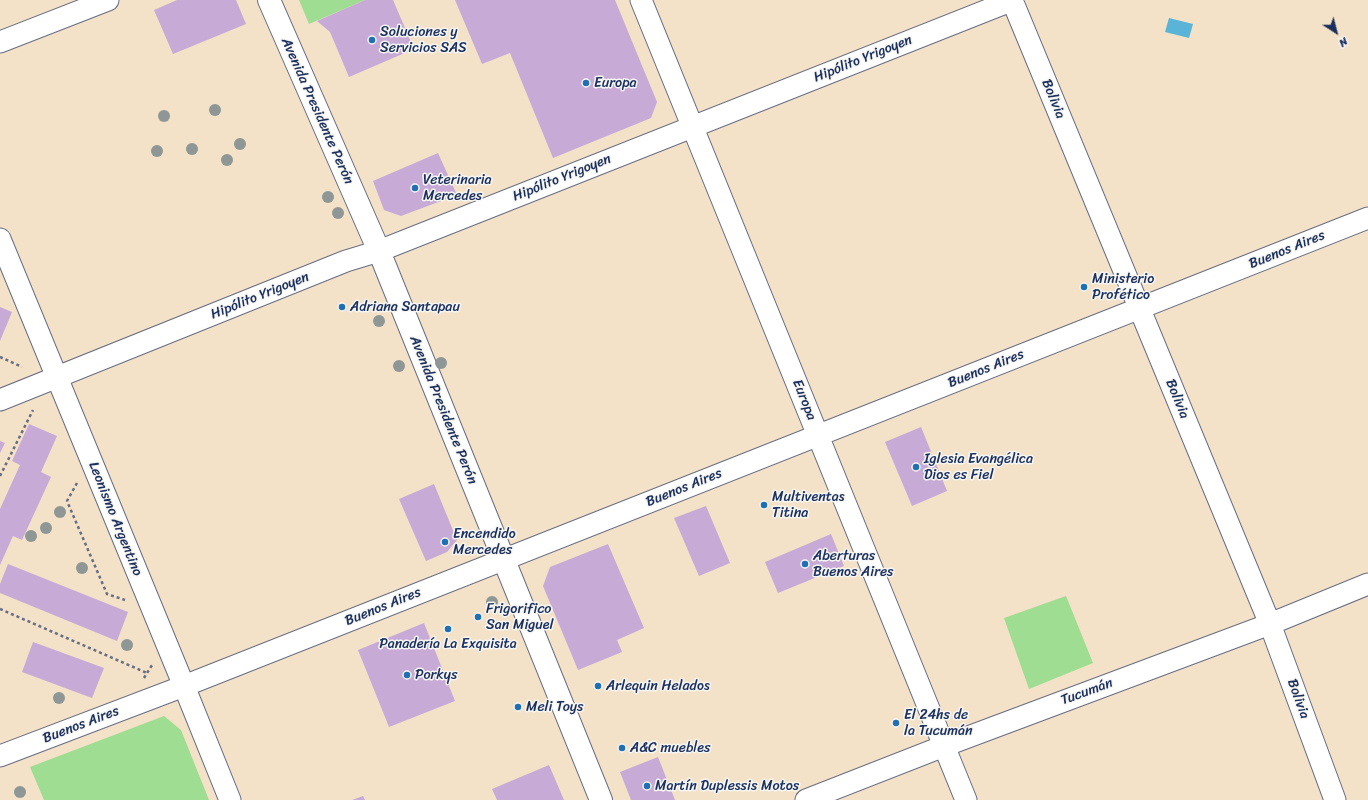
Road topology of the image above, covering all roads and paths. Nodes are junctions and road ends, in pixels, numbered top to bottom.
1 (108, 0) edge
2 (269, 0) edge
3 (641, 0) edge
4 (1012, 0) edge
5 (0, 42) edge
6 (693, 126) junction
7 (1368, 218) edge
8 (0, 239) edge
9 (379, 251) junction
10 (1140, 308) junction
11 (0, 357) edge
12 (23, 368) dead end
13 (57, 378) junction
14 (0, 400) edge
15 (28, 409) dead end
16 (818, 435) junction
17 (0, 476) edge
18 (79, 481) dead end
19 (504, 560) junction
20 (1368, 584) edge
21 (130, 602) dead end
22 (0, 609) edge
23 (1270, 624) junction
24 (153, 664) dead end
25 (147, 673) junction
26 (144, 678) dead end
27 (184, 686) junction
28 (944, 746) junction
29 (0, 756) edge
30 (230, 800) edge
31 (601, 800) edge
32 (806, 800) edge
33 (966, 800) edge
34 (1335, 800) edge

1 - 5 street
2 - 9 main road, Avenida Presidente Perón
3 - 6 street, Europa
4 - 6 street, Hipólito Yrigoyen
4 - 10 street, Bolivia
6 - 9 street, Hipólito Yrigoyen
6 - 16 street, Europa
7 - 10 street, Buenos Aires
8 - 13 street, Leonismo Argentino
9 - 13 street, Hipólito Yrigoyen
9 - 19 main road, Avenida Presidente Perón
10 - 16 street, Buenos Aires
10 - 23 street, Bolivia
11 - 12 path
13 - 14 street, Hipólito Yrigoyen
13 - 27 street, Leonismo Argentino
15 - 17 path
16 - 19 street, Buenos Aires
16 - 28 street, Europa
18 - 21 path
19 - 27 street, Buenos Aires
19 - 31 main road, Avenida Presidente Perón
20 - 23 street, Tucumán
22 - 25 path
23 - 28 street, Tucumán
23 - 34 street, Bolivia
24 - 25 path
25 - 26 path
27 - 29 street, Buenos Aires
27 - 30 street, Leonismo Argentino
28 - 32 street, Tucumán
28 - 33 street, Europa

